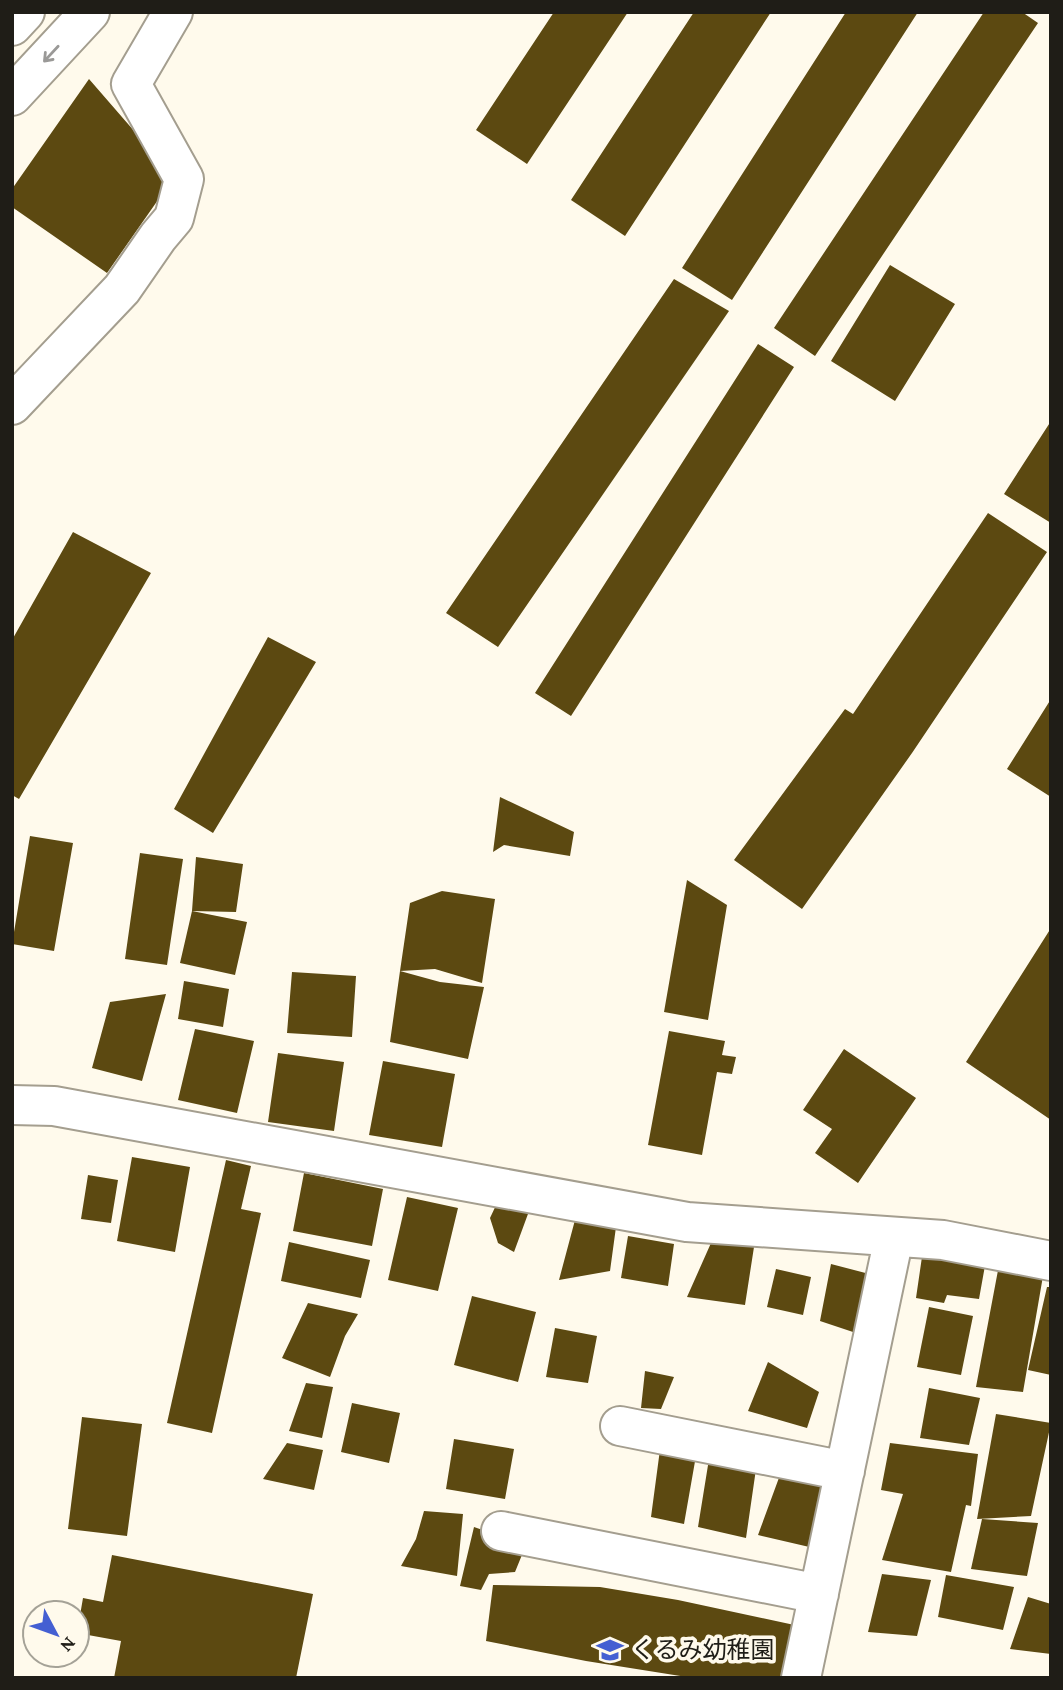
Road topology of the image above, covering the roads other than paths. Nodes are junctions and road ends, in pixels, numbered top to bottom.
1 (25, 12) edge
2 (90, 12) edge
3 (173, 12) edge
4 (12, 26) edge
5 (12, 96) edge
6 (12, 405) edge
7 (12, 1105) edge
8 (894, 1237) junction
9 (1051, 1261) edge
10 (620, 1426) dead end
11 (845, 1471) junction
12 (501, 1531) dead end
13 (819, 1594) junction
14 (801, 1678) edge

1 - 4 street
2 -> 5 street
3 - 6 street
7 - 8 street
8 - 9 street
8 - 11 street
10 - 11 street
11 - 13 street
12 - 13 street
13 - 14 street

